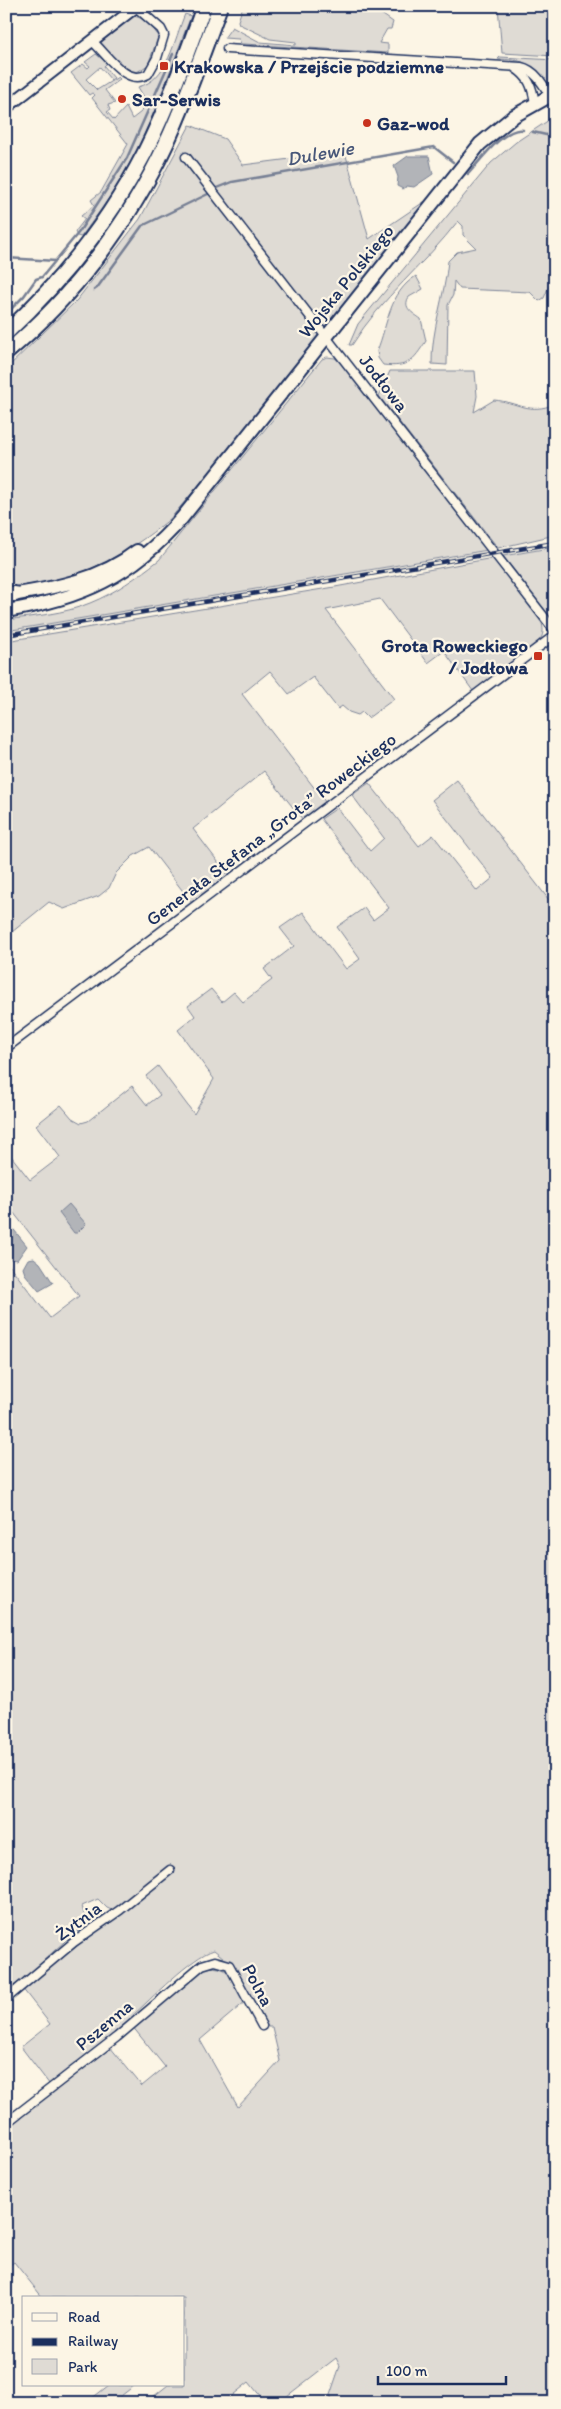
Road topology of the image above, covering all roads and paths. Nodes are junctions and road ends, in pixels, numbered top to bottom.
1 (137, 6) edge
2 (204, 6) edge
3 (220, 6) edge
4 (92, 41) junction
5 (227, 49) dead end
6 (511, 66) junction
7 (552, 94) edge
8 (535, 103) junction
9 (6, 108) edge
10 (186, 157) dead end
11 (6, 333) edge
12 (326, 336) junction
13 (9, 352) edge
14 (198, 496) junction
15 (9, 595) edge
16 (6, 611) edge
17 (555, 631) edge
18 (555, 635) edge
19 (6, 1048) edge
20 (170, 1870) dead end
21 (224, 1963) joint
22 (6, 1999) edge
23 (262, 2026) dead end
24 (6, 2123) edge

1 - 4 street
1 - 4 street
2 - 11 highway
3 - 13 highway
4 - 9 street
5 - 6 street, Wojska Polskiego
6 - 7 street, Wojska Polskiego
6 - 8 street
7 - 8 main road, Wojska Polskiego
8 - 12 main road, Wojska Polskiego
10 - 12 street, Jodłowa
12 - 14 main road, Wojska Polskiego
12 - 17 street, Jodłowa
14 - 15 main road, Wojska Polskiego
14 - 16 main road, Wojska Polskiego
18 - 19 street, Generała Stefana „Grota” Roweckiego
20 - 22 street, Żytnia
21 - 23 street, Polna
21 - 24 street, Pszenna

